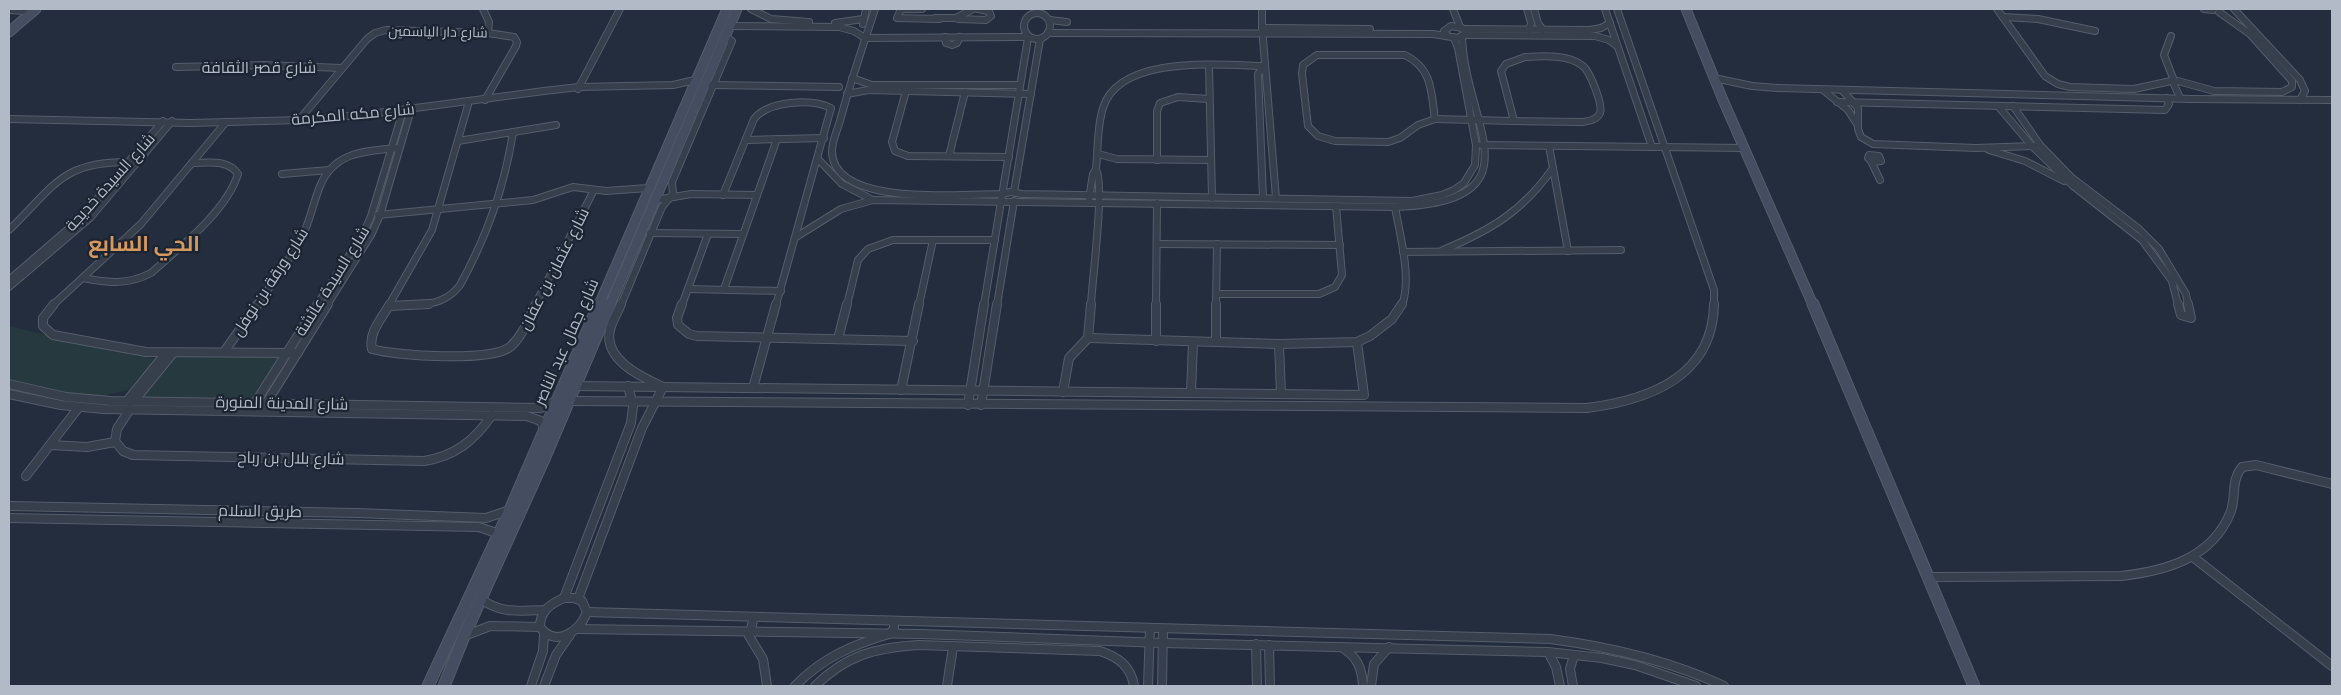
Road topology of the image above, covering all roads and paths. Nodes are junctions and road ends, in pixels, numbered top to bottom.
1 (36, 9) edge
2 (484, 9) edge
3 (620, 9) edge
4 (727, 9) edge
5 (738, 9) edge
6 (751, 9) edge
7 (762, 9) edge
8 (866, 9) edge
9 (874, 9) edge
10 (922, 9) edge
11 (973, 9) edge
12 (977, 9) edge
13 (1030, 9) edge
14 (1262, 9) edge
15 (1453, 9) edge
16 (1527, 9) edge
17 (1534, 9) edge
18 (1605, 9) edge
19 (1617, 9) edge
20 (1686, 9) edge
21 (1997, 9) edge
22 (2204, 9) edge
23 (9, 10) edge
24 (27, 10) edge
25 (2217, 10) edge
26 (2236, 10) edge
27 (1042, 11) edge
28 (1028, 17) junction
29 (2003, 17) junction
30 (954, 18) junction
31 (863, 19) junction
32 (939, 19) junction
33 (781, 20) junction
34 (1050, 20) junction
35 (1067, 22) dead end
36 (844, 23) junction
37 (1610, 23) junction
38 (9, 25) edge
39 (730, 26) junction
40 (1445, 29) junction
41 (1529, 30) junction
42 (1542, 30) junction
43 (2095, 31) dead end
44 (9, 32) edge
45 (1463, 32) junction
46 (488, 33) junction
47 (866, 33) junction
48 (1048, 33) junction
49 (1262, 34) junction
50 (2171, 36) dead end
51 (1027, 37) junction
52 (1451, 37) junction
53 (1040, 39) junction
54 (1618, 46) junction
55 (1461, 52) junction
56 (1208, 66) junction
57 (1264, 66) junction
58 (176, 67) dead end
59 (342, 68) junction
60 (852, 78) junction
61 (1714, 78) junction
62 (2174, 81) junction
63 (704, 84) junction
64 (1019, 85) junction
65 (676, 87) junction
66 (839, 87) dead end
67 (578, 89) junction
68 (952, 89) junction
69 (1823, 90) junction
70 (1842, 90) junction
71 (906, 91) junction
72 (965, 92) junction
73 (689, 94) junction
74 (846, 94) junction
75 (1018, 94) junction
76 (1031, 94) junction
77 (2166, 98) junction
78 (2180, 98) junction
79 (1209, 99) junction
80 (2191, 99) junction
81 (485, 100) junction
82 (2300, 100) junction
83 (2332, 100) edge
84 (1836, 102) junction
85 (1854, 102) junction
86 (468, 105) junction
87 (1998, 106) junction
88 (2013, 106) junction
89 (410, 113) junction
90 (402, 114) junction
91 (9, 119) edge
92 (1435, 119) junction
93 (299, 120) junction
94 (1471, 120) junction
95 (1478, 120) junction
96 (1514, 121) junction
97 (9, 123) edge
98 (166, 124) junction
99 (224, 124) junction
100 (1857, 124) junction
101 (556, 125) dead end
102 (512, 132) junction
103 (824, 138) junction
104 (777, 139) junction
105 (746, 140) junction
106 (458, 141) junction
107 (1866, 141) junction
108 (1480, 145) junction
109 (2036, 145) junction
110 (1549, 146) junction
111 (1652, 147) junction
112 (1666, 147) junction
113 (396, 148) junction
114 (1745, 148) junction
115 (1976, 148) junction
116 (1098, 154) junction
117 (949, 156) junction
118 (1009, 157) junction
119 (818, 159) junction
120 (1117, 159) junction
121 (1157, 160) junction
122 (1211, 160) junction
123 (129, 162) junction
124 (138, 162) junction
125 (192, 163) junction
126 (1096, 166) junction
127 (1553, 168) junction
128 (329, 170) junction
129 (282, 174) dead end
130 (1880, 180) dead end
131 (2072, 185) junction
132 (661, 187) junction
133 (648, 188) junction
134 (594, 190) junction
135 (1014, 192) junction
136 (673, 194) junction
137 (723, 195) junction
138 (757, 195) junction
139 (1002, 198) junction
140 (1212, 198) junction
141 (1263, 198) junction
142 (1276, 198) junction
143 (1088, 199) junction
144 (1099, 199) junction
145 (656, 200) junction
146 (873, 200) junction
147 (1014, 202) junction
148 (495, 203) junction
149 (1157, 203) junction
150 (1336, 206) junction
151 (1395, 207) junction
152 (438, 208) junction
153 (380, 215) junction
154 (371, 216) junction
155 (9, 230) edge
156 (650, 233) junction
157 (708, 234) junction
158 (743, 234) junction
159 (796, 236) junction
160 (934, 240) junction
161 (995, 240) junction
162 (1157, 244) junction
163 (1217, 244) junction
164 (1340, 245) junction
165 (1568, 250) junction
166 (1621, 250) dead end
167 (1403, 252) junction
168 (1438, 252) junction
169 (624, 272) junction
170 (612, 273) junction
171 (83, 278) junction
172 (9, 280) edge
173 (607, 286) junction
174 (619, 286) junction
175 (9, 287) edge
176 (688, 289) junction
177 (724, 290) junction
178 (781, 291) junction
179 (1217, 294) junction
180 (389, 306) junction
181 (767, 338) junction
182 (1088, 338) junction
183 (838, 339) junction
184 (912, 341) junction
185 (1156, 341) junction
186 (1192, 342) junction
187 (1216, 342) junction
188 (1357, 342) junction
189 (1279, 344) junction
190 (224, 352) junction
191 (170, 353) junction
192 (288, 353) junction
193 (298, 353) junction
194 (9, 384) edge
195 (576, 386) junction
196 (628, 386) junction
197 (663, 387) junction
198 (22, 388) junction
199 (753, 388) junction
200 (901, 390) junction
201 (971, 391) junction
202 (983, 391) junction
203 (1063, 392) junction
204 (1191, 393) junction
205 (1281, 394) junction
206 (10, 396) edge
207 (556, 401) junction
208 (569, 401) junction
209 (633, 401) junction
210 (657, 401) junction
211 (255, 403) junction
212 (266, 403) junction
213 (131, 404) junction
214 (968, 404) junction
215 (981, 405) junction
216 (79, 407) junction
217 (250, 411) junction
218 (261, 411) junction
219 (528, 412) junction
220 (648, 414) junction
221 (492, 415) junction
222 (632, 415) junction
223 (544, 429) junction
224 (115, 442) junction
225 (50, 445) junction
226 (26, 476) dead end
227 (2332, 484) edge
228 (9, 506) edge
229 (196, 510) junction
230 (510, 510) junction
231 (9, 518) edge
232 (486, 518) junction
233 (188, 522) junction
234 (480, 527) junction
235 (499, 534) junction
236 (2193, 557) junction
237 (1928, 578) junction
238 (480, 598) junction
239 (564, 598) junction
240 (578, 599) junction
241 (545, 610) junction
242 (587, 612) junction
243 (754, 617) junction
244 (894, 621) junction
245 (1150, 628) junction
246 (1163, 628) junction
247 (542, 630) junction
248 (574, 631) junction
249 (749, 631) junction
250 (889, 634) junction
251 (464, 636) junction
252 (1149, 642) junction
253 (1163, 643) junction
254 (1256, 644) junction
255 (1269, 645) junction
256 (1340, 646) junction
257 (953, 647) junction
258 (1389, 647) junction
259 (1548, 652) junction
260 (1574, 654) junction
261 (2332, 666) edge
262 (428, 686) edge
263 (444, 686) edge
264 (531, 686) edge
265 (544, 686) edge
266 (767, 686) edge
267 (795, 686) edge
268 (815, 686) edge
269 (947, 686) edge
270 (1134, 686) edge
271 (1148, 686) edge
272 (1162, 686) edge
273 (1257, 686) edge
274 (1270, 686) edge
275 (1363, 686) edge
276 (1372, 686) edge
277 (1560, 686) edge
278 (1572, 686) edge
279 (1696, 686) edge
280 (1724, 686) edge
281 (1974, 686) edge

1 - 44 main road
2 - 46 street
3 - 67 street
4 - 63 main road, شارع جمال عبد الناصر
5 - 39 main road, شارع جمال عبد الناصر
6 - 33 street
7 - 33 street
8 - 31 street
9 - 47 street
10 - 32 street
10 - 32 street
11 - 30 street
12 - 30 street
13 - 28 street
14 - 49 street
15 - 45 street
16 - 41 street
17 - 42 street
18 - 37 street
19 - 112 street
20 - 61 main road
21 - 29 street
22 - 25 street
23 - 24 street
24 - 38 main road
25 - 26 street
25 - 62 street
26 - 82 street
27 - 28 street
27 - 34 street
28 - 51 street
29 - 43 street
29 - 62 street
30 - 32 street
31 - 36 street
31 - 47 street
33 - 36 street
34 - 35 street
34 - 48 street
36 - 47 street
37 - 42 street
37 - 54 street
39 - 47 street
39 - 63 main road, شارع جمال عبد الناصر
40 - 45 street
40 - 49 street
40 - 52 street
41 - 42 street
41 - 45 street
45 - 52 street
45 - 54 street
45 - 55 street
46 - 59 street, شارع دار الياسمين
46 - 81 street, شارع دار الياسمين
47 - 51 street
47 - 60 street
48 - 49 street
48 - 53 street
49 - 52 street
49 - 57 street
50 - 62 street
51 - 53 street
51 - 64 street
52 - 55 street
53 - 76 street
54 - 111 street
55 - 94 street
55 - 95 street
56 - 57 street
56 - 79 street
56 - 116 street
57 - 141 street
57 - 142 street
58 - 59 street, شارع قصر الثقافة
59 - 93 street, شارع دار الياسمين
60 - 68 street
60 - 74 street
61 - 69 street
61 - 114 main road
62 - 78 street
62 - 80 street
63 - 65 street, شارع مكه المكرمة
63 - 66 street, شارع مكه المكرمة
63 - 73 main road, شارع جمال عبد الناصر
63 - 132 main road, شارع جمال عبد الناصر
63 - 136 street
64 - 68 street
64 - 75 street
65 - 67 street, شارع مكه المكرمة
65 - 73 street, شارع مكه المكرمة
67 - 81 street, شارع مكه المكرمة
67 - 86 street, شارع مكه المكرمة
68 - 71 street
68 - 72 street
69 - 70 street
69 - 84 street
70 - 77 street
70 - 85 street
71 - 74 street
71 - 117 street
72 - 75 street
72 - 117 street
73 - 133 main road, شارع جمال عبد الناصر
74 - 139 street
75 - 76 street
75 - 118 street
76 - 135 street
77 - 78 street
77 - 88 street
78 - 80 street
79 - 121 street
79 - 122 street
80 - 82 street
81 - 93 street, شارع مكه المكرمة
82 - 83 street
84 - 85 street
84 - 100 street
85 - 87 street
85 - 100 street
86 - 89 street, شارع مكه المكرمة
86 - 106 street, شارع عثمان بن عفان
87 - 88 street
87 - 109 street
88 - 109 street
89 - 90 street, شارع مكه المكرمة
89 - 113 street, شارع السيدة عائشة
90 - 99 street, شارع مكه المكرمة
90 - 113 street, شارع السيدة عائشة
91 - 98 street, شارع مكه المكرمة
92 - 92 street
92 - 94 street
93 - 99 street, شارع مكه المكرمة
94 - 95 street
94 - 108 street
95 - 96 street
95 - 108 street
96 - 96 street
97 - 98 street, شارع مكه المكرمة
98 - 99 street, شارع مكه المكرمة
98 - 123 street, شارع السيدة خديجة
98 - 124 street, شارع السيدة خديجة
99 - 125 street, شارع ورقة بن نوفل
100 - 107 street
101 - 102 street
102 - 106 street
102 - 148 street
103 - 104 street
103 - 105 street
103 - 119 street
104 - 105 street
104 - 138 street
105 - 137 street
106 - 152 street, شارع عثمان بن عفان
107 - 115 street
107 - 130 street
108 - 110 street
108 - 142 street
108 - 151 street
109 - 115 street
109 - 131 street
109 - 131 street
110 - 111 street
110 - 127 street
111 - 112 street
112 - 114 street
112 - 215 street
113 - 128 street, شارع ورقة بن نوفل
113 - 153 street, شارع السيدة عائشة
113 - 154 street, شارع السيدة عائشة
114 - 237 main road
115 - 131 street
116 - 120 street
116 - 126 street
117 - 118 street
118 - 139 street
119 - 146 street
119 - 159 street
120 - 121 street
120 - 126 street
121 - 122 street
122 - 140 street
123 - 124 street
123 - 155 street
123 - 172 street, شارع السيدة خديجة
124 - 175 street, شارع السيدة خديجة
125 - 171 street, شارع ورقة بن نوفل
125 - 171 street
126 - 143 street
126 - 144 street
127 - 165 street
127 - 168 street
128 - 129 street
128 - 190 street, شارع ورقة بن نوفل
132 - 136 street
132 - 145 main road, شارع جمال عبد الناصر
133 - 134 street, شارع عثمان بن عفان
133 - 170 main road, شارع جمال عبد الناصر
134 - 148 street, شارع عثمان بن عفان
134 - 180 street, شارع عثمان بن عفان
135 - 139 street
135 - 143 street
136 - 137 street
136 - 145 street
136 - 156 street
137 - 138 street
138 - 158 street
139 - 146 street
139 - 147 street
139 - 161 street
140 - 141 street
140 - 144 street
141 - 142 street
143 - 144 street
143 - 147 street
144 - 149 street
144 - 182 street
145 - 169 main road, شارع جمال عبد الناصر
146 - 159 street
147 - 202 street
148 - 152 street, شارع عثمان بن عفان
148 - 180 street
149 - 150 street
149 - 162 street
150 - 151 street
150 - 164 street
151 - 167 street
152 - 153 street, شارع عثمان بن عفان
152 - 180 street, شارع عثمان بن عفان
153 - 154 street, شارع عثمان بن عفان
153 - 193 street, شارع السيدة عائشة
154 - 192 street, شارع السيدة عائشة
156 - 157 street
156 - 197 street
157 - 158 street
157 - 176 street
158 - 177 street
159 - 178 street
160 - 161 street
160 - 183 street
160 - 184 street
161 - 201 street
162 - 163 street
162 - 185 street
163 - 164 street
163 - 179 street
164 - 179 street
165 - 166 street
165 - 168 street
167 - 168 street
167 - 188 street
169 - 170 main road
169 - 174 main road, شارع جمال عبد الناصر
170 - 173 main road, شارع جمال عبد الناصر
171 - 191 street, شارع ورقة بن نوفل
173 - 174 main road
173 - 207 main road, شارع جمال عبد الناصر
174 - 195 main road, شارع جمال عبد الناصر
176 - 177 street
176 - 181 street
177 - 178 street
178 - 181 street
179 - 187 street
181 - 183 street
181 - 199 street
182 - 185 street
182 - 203 street
183 - 184 street
184 - 200 street
185 - 186 street
186 - 187 street
186 - 204 street
187 - 189 street
188 - 189 street
188 - 205 street
189 - 205 street
190 - 191 street, شارع ورقة بن نوفل
190 - 192 street, شارع ورقة بن نوفل
191 - 213 street
192 - 193 street, شارع ورقة بن نوفل
192 - 211 street, شارع السيدة عائشة
193 - 212 street, شارع السيدة عائشة
194 - 198 street, شارع المدينة المنورة
195 - 196 street
195 - 208 main road, شارع جمال عبد الناصر
196 - 197 street
196 - 209 street
197 - 199 street
197 - 210 street
198 - 206 street
198 - 213 street, شارع المدينة المنورة
199 - 200 street
200 - 201 street
201 - 202 street
201 - 214 street
202 - 203 street
202 - 215 street
203 - 204 street
204 - 205 street
206 - 216 street, شارع المدينة المنورة
207 - 219 street, شارع المدينة المنورة
207 - 223 main road, شارع جمال عبد الناصر
208 - 209 street
208 - 238 main road, شارع جمال عبد الناصر
209 - 210 street
209 - 222 street
210 - 214 street
210 - 220 street
211 - 212 street, شارع المدينة المنورة
211 - 213 street, شارع المدينة المنورة
211 - 217 street, شارع السيدة عائشة
212 - 218 street, شارع السيدة عائشة
212 - 219 street, شارع المدينة المنورة
213 - 216 street, شارع المدينة المنورة
213 - 217 street, شارع المدينة المنورة
213 - 224 street
214 - 215 street
216 - 225 street
217 - 218 street, شارع المدينة المنورة
218 - 221 street, شارع المدينة المنورة
219 - 221 street, شارع المدينة المنورة
219 - 223 street
220 - 222 street
220 - 240 street
221 - 224 street, شارع بلال بن رباح
222 - 239 street
223 - 230 main road, شارع جمال عبد الناصر
224 - 225 street
225 - 226 street
227 - 236 street
228 - 229 street, طريق السلام
229 - 232 street, طريق السلام
229 - 233 street
230 - 232 street, طريق السلام
230 - 235 main road, شارع جمال عبد الناصر
231 - 233 street, طريق السلام
232 - 234 street
233 - 234 street, طريق السلام
234 - 235 street, طريق السلام
235 - 262 main road, شارع جمال عبد الناصر
236 - 237 street
236 - 261 street
237 - 281 main road
238 - 241 street
238 - 251 main road, شارع جمال عبد الناصر
239 - 240 street
239 - 241 street
240 - 242 street
241 - 247 street
242 - 243 street
242 - 248 street
243 - 244 street
243 - 249 street
244 - 245 street
244 - 250 street
245 - 246 street
245 - 252 street
246 - 253 street
246 - 280 street
247 - 248 street
247 - 251 street
247 - 264 street
248 - 249 street
248 - 265 street
249 - 250 street
249 - 266 street
250 - 252 street
250 - 267 street
251 - 263 main road, شارع جمال عبد الناصر
252 - 253 street
252 - 271 street
253 - 254 street
253 - 272 street
254 - 255 street
254 - 273 street
255 - 256 street
255 - 274 street
256 - 258 street
256 - 275 street
257 - 268 street
257 - 269 street
257 - 270 street
258 - 259 street
258 - 276 street
259 - 260 street
259 - 277 street
260 - 278 street
260 - 279 street

